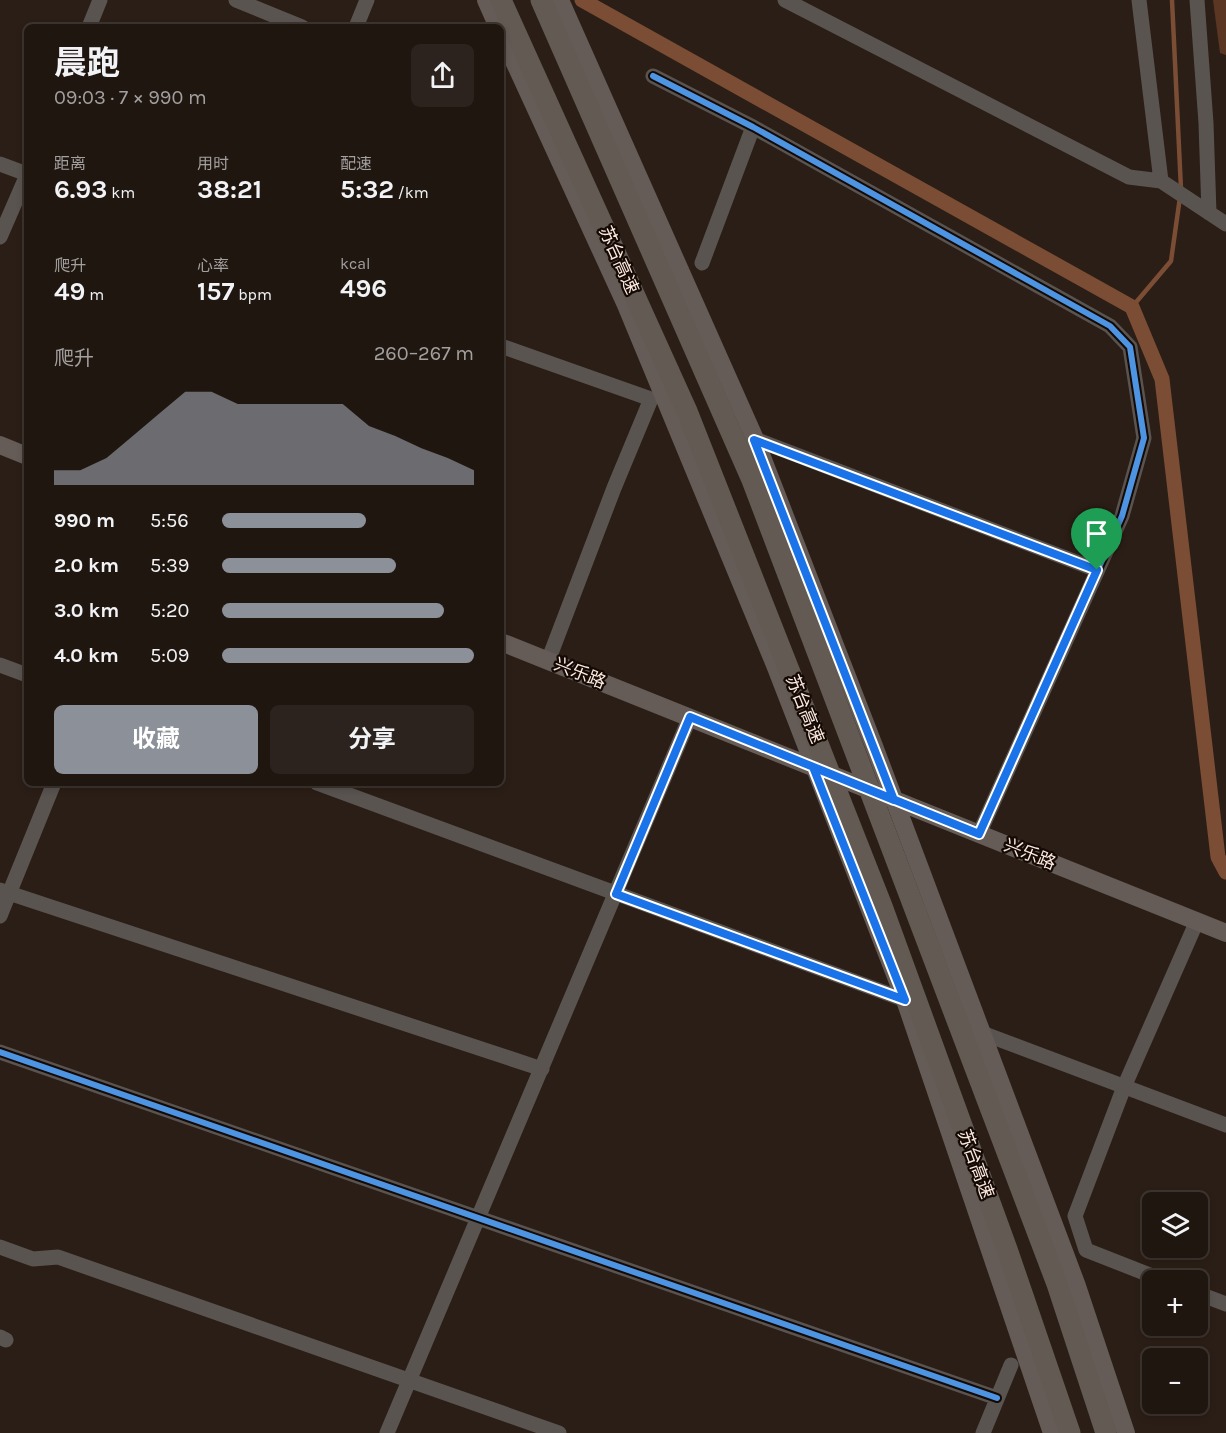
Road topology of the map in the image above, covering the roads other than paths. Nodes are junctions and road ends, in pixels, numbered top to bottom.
1 (100, 0) edge
2 (236, 0) edge
3 (367, 0) edge
4 (486, 0) edge
5 (501, 0) edge
6 (541, 0) edge
7 (560, 0) edge
8 (785, 0) edge
9 (1139, 0) edge
10 (1197, 0) edge
11 (90, 24) edge
12 (295, 24) edge
13 (357, 24) edge
14 (497, 24) edge
15 (504, 40) edge
16 (653, 76) dead end
17 (753, 127) junction
18 (0, 164) edge
19 (24, 174) edge
20 (1161, 181) junction
21 (24, 182) edge
22 (1209, 213) junction
23 (1226, 224) edge
24 (0, 237) edge
25 (702, 263) dead end
26 (504, 347) edge
27 (754, 440) junction
28 (0, 445) edge
29 (24, 455) edge
30 (1097, 570) junction
31 (504, 643) edge
32 (548, 661) junction
33 (0, 665) edge
34 (24, 674) edge
35 (690, 717) junction
36 (813, 767) junction
37 (53, 786) edge
38 (325, 786) edge
39 (894, 800) junction
40 (979, 834) junction
41 (5, 891) edge
42 (616, 894) junction
43 (0, 916) edge
44 (1197, 921) junction
45 (1226, 933) edge
46 (905, 1000) junction
47 (982, 1033) junction
48 (0, 1052) edge
49 (542, 1069) junction
50 (1124, 1087) junction
51 (1226, 1125) edge
52 (478, 1218) junction
53 (0, 1247) edge
54 (1142, 1272) edge
55 (1208, 1297) edge
56 (1226, 1304) edge
57 (1011, 1365) dead end
58 (409, 1381) junction
59 (997, 1398) junction
60 (387, 1433) edge
61 (559, 1433) edge
62 (983, 1433) edge
63 (1052, 1433) edge
64 (1070, 1433) edge
65 (1106, 1433) edge
66 (1126, 1433) edge

1 - 11 street
2 - 12 street
3 - 13 street
4 - 14 main road
5 - 64 highway, 苏台高速, bridge
6 - 65 highway, 苏台高速, bridge
7 - 27 main road
8 - 20 street
9 - 20 street
10 - 22 street
15 - 36 main road
16 - 17 street
17 - 25 street
17 - 30 street
18 - 19 street
20 - 22 street
21 - 24 street
22 - 23 street
26 - 32 street
27 - 30 street
27 - 39 main road
28 - 29 main road
30 - 40 street
31 - 32 main road, 兴乐路
32 - 35 main road, 兴乐路
33 - 34 street
35 - 36 main road, 兴乐路
35 - 42 street
36 - 39 main road, 兴乐路
36 - 46 main road
37 - 41 street
38 - 42 street
39 - 40 main road, 兴乐路
39 - 47 main road
40 - 44 main road, 兴乐路
41 - 43 street
41 - 49 street
42 - 46 street
42 - 49 street
44 - 45 main road, 兴乐路
44 - 50 street
46 - 63 main road
47 - 50 street
47 - 66 main road
48 - 52 street
49 - 52 street
50 - 51 street
50 - 54 street
52 - 58 street
52 - 59 street
53 - 58 street
55 - 56 street
57 - 59 street
58 - 60 street
58 - 61 street
59 - 62 street

